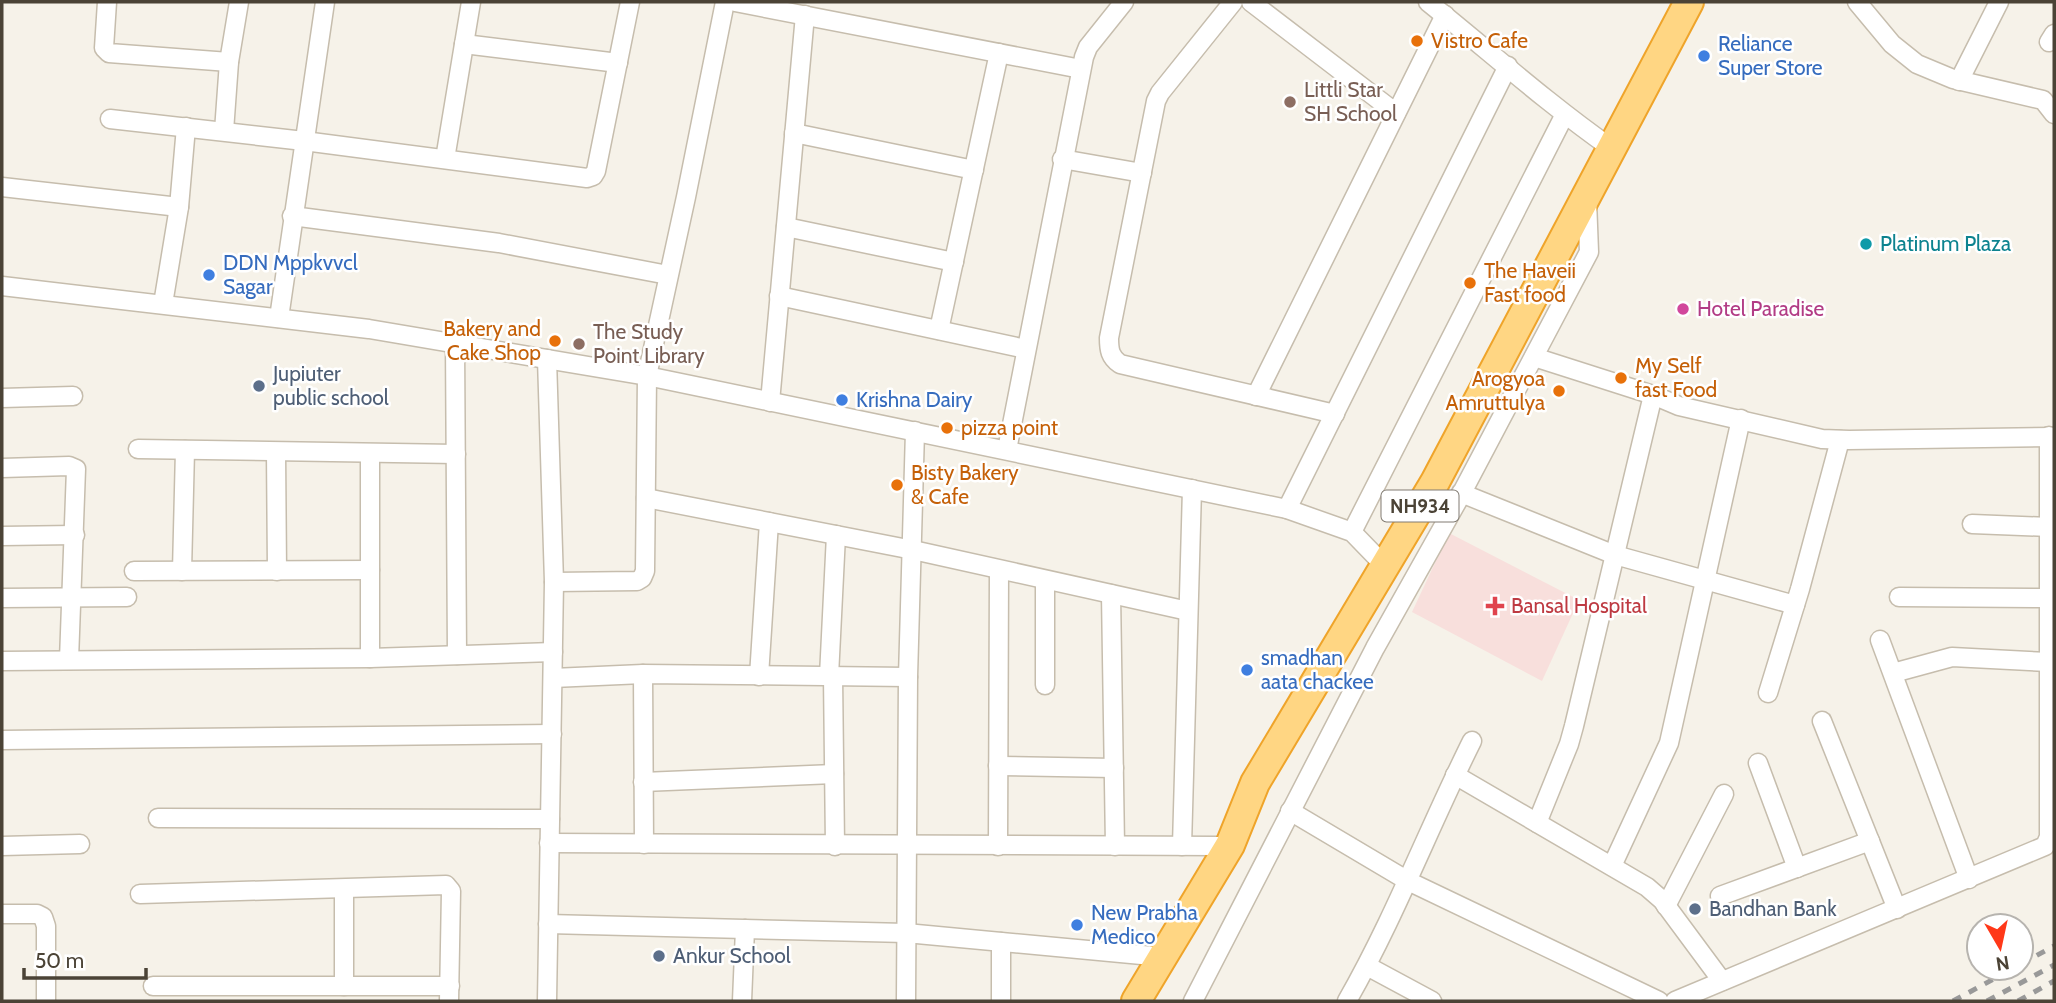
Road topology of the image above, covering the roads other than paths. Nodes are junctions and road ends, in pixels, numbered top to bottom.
1 (107, 2) edge
2 (239, 2) edge
3 (324, 2) edge
4 (471, 2) edge
5 (630, 2) edge
6 (724, 2) edge
7 (735, 2) edge
8 (1124, 2) edge
9 (1233, 2) edge
10 (1251, 2) edge
11 (1428, 2) edge
12 (1689, 2) edge
13 (1859, 2) edge
14 (1999, 2) edge
15 (816, 12) edge
16 (1445, 15) junction
17 (464, 44) junction
18 (999, 53) junction
19 (229, 62) junction
20 (618, 63) junction
21 (1508, 66) junction
22 (1080, 68) junction
23 (1959, 81) junction
24 (1396, 113) junction
25 (2054, 114) edge
26 (1564, 116) junction
27 (110, 119) dead end
28 (186, 127) junction
29 (224, 131) junction
30 (794, 133) junction
31 (304, 141) junction
32 (1611, 148) junction
33 (445, 159) junction
34 (1062, 159) junction
35 (974, 170) junction
36 (1142, 173) junction
37 (2, 187) edge
38 (1587, 192) junction
39 (180, 207) junction
40 (292, 216) junction
41 (786, 227) junction
42 (954, 262) junction
43 (668, 275) junction
44 (2, 286) edge
45 (779, 296) junction
46 (163, 304) junction
47 (279, 318) junction
48 (939, 330) junction
49 (455, 343) junction
50 (1026, 349) junction
51 (1534, 357) junction
52 (547, 359) junction
53 (647, 376) junction
54 (1653, 395) junction
55 (73, 396) dead end
56 (1256, 396) junction
57 (2, 398) edge
58 (770, 402) junction
59 (1335, 414) junction
60 (1741, 419) junction
61 (915, 431) junction
62 (2052, 437) edge
63 (1840, 440) junction
64 (138, 449) dead end
65 (185, 450) junction
66 (1007, 450) junction
67 (276, 452) junction
68 (370, 454) junction
69 (456, 454) junction
70 (2, 468) edge
71 (1192, 489) junction
72 (1461, 493) junction
73 (646, 498) junction
74 (1287, 509) junction
75 (769, 522) junction
76 (1972, 524) dead end
77 (2049, 527) junction
78 (1353, 532) junction
79 (75, 535) junction
80 (836, 535) junction
81 (2, 536) edge
82 (913, 551) junction
83 (1615, 555) junction
84 (1385, 566) junction
85 (370, 570) junction
86 (999, 570) junction
87 (134, 571) dead end
88 (182, 571) junction
89 (277, 571) junction
90 (1705, 579) junction
91 (1045, 580) junction
92 (554, 582) junction
93 (1111, 594) junction
94 (127, 597) dead end
95 (1899, 597) dead end
96 (2, 598) edge
97 (72, 598) junction
98 (2049, 598) junction
99 (1795, 604) junction
100 (1188, 611) junction
101 (1880, 640) dead end
102 (553, 652) junction
103 (457, 655) junction
104 (370, 658) junction
105 (69, 660) junction
106 (2, 661) edge
107 (2048, 662) junction
108 (1893, 673) junction
109 (643, 674) junction
110 (759, 676) junction
111 (831, 676) junction
112 (908, 677) junction
113 (552, 678) junction
114 (1045, 685) dead end
115 (1768, 692) dead end
116 (1822, 721) dead end
117 (552, 734) junction
118 (2, 740) edge
119 (1472, 741) dead end
120 (1758, 763) dead end
121 (998, 766) junction
122 (1114, 768) junction
123 (834, 774) junction
124 (1455, 775) junction
125 (643, 782) junction
126 (1724, 794) dead end
127 (1290, 811) junction
128 (158, 818) dead end
129 (550, 819) junction
130 (1537, 823) junction
131 (1870, 841) junction
132 (550, 843) junction
133 (80, 844) dead end
134 (644, 844) junction
135 (2, 846) edge
136 (835, 846) junction
137 (906, 846) junction
138 (998, 846) junction
139 (1115, 846) junction
140 (1182, 846) junction
141 (1218, 846) dead end
142 (1612, 866) junction
143 (1797, 868) junction
144 (1969, 879) junction
145 (1408, 881) junction
146 (344, 888) junction
147 (140, 894) dead end
148 (1720, 896) dead end
149 (1666, 906) junction
150 (1897, 909) junction
151 (2, 914) edge
152 (548, 924) junction
153 (745, 929) junction
154 (906, 933) junction
155 (1000, 942) junction
156 (1163, 957) junction
157 (1367, 966) junction
158 (1722, 981) junction
159 (153, 986) dead end
160 (344, 986) junction
161 (449, 994) edge
162 (47, 1001) edge
163 (547, 1001) edge
164 (742, 1001) edge
165 (906, 1001) edge
166 (1001, 1001) edge
167 (1136, 1001) edge
168 (1194, 1001) edge
169 (1347, 1001) edge
170 (1432, 1001) edge
171 (1659, 1001) edge
172 (1675, 1001) edge

1 - 19 street
2 - 19 street
3 - 31 street
4 - 17 street
5 - 20 street
6 - 43 street
7 - 15 street
8 - 22 street
9 - 36 street
10 - 24 street
11 - 16 street
12 - 32 highway, NH934
13 - 23 street
14 - 23 street
15 - 18 street
15 - 30 street
16 - 21 street
16 - 24 street
17 - 20 street
17 - 33 street
18 - 22 street
18 - 35 street
19 - 29 street
20 - 33 street
21 - 26 street
21 - 59 street
22 - 34 street
23 - 25 street
24 - 56 street
26 - 32 street
26 - 78 street
27 - 28 street
28 - 29 street
28 - 39 street
29 - 31 street
30 - 35 street
30 - 41 street
31 - 33 street
31 - 40 street
32 - 38 highway, NH934
34 - 36 street
34 - 50 street
35 - 42 street
36 - 56 street
37 - 39 street
38 - 51 street
38 - 84 highway, NH934
39 - 46 street
40 - 43 street
40 - 47 street
41 - 42 street
41 - 45 street
42 - 48 street
43 - 53 street
44 - 46 street
45 - 48 street
45 - 58 street
46 - 47 street
47 - 49 street
48 - 50 street
49 - 52 street
49 - 69 street
50 - 66 street
51 - 54 street
51 - 72 street
52 - 53 street
52 - 92 street
53 - 58 street
53 - 73 street
54 - 60 street
54 - 83 street
55 - 57 street
56 - 59 street
58 - 61 street
59 - 74 street
60 - 63 street
60 - 90 street
61 - 66 street
61 - 82 street
62 - 63 street
62 - 77 street
63 - 99 street
64 - 65 street
65 - 67 street
65 - 88 street
66 - 71 street
67 - 68 street
67 - 89 street
68 - 69 street
68 - 85 street
69 - 103 street
70 - 79 street
71 - 74 street
71 - 100 street
72 - 83 street
72 - 127 street
73 - 75 street
73 - 92 street
74 - 78 street
75 - 80 street
75 - 110 street
76 - 77 street
77 - 98 street
78 - 84 street
79 - 81 street
79 - 97 street
80 - 82 street
80 - 111 street
82 - 86 street
82 - 112 street
83 - 90 street
83 - 130 street
84 - 156 highway, NH934
85 - 89 street
85 - 104 street
86 - 91 street
86 - 121 street
87 - 88 street
88 - 89 street
90 - 99 street
90 - 142 street
91 - 93 street
91 - 114 street
92 - 102 street
93 - 100 street
93 - 122 street
94 - 97 street
95 - 98 street
96 - 97 street
97 - 105 street
98 - 107 street
99 - 115 street
100 - 140 street
101 - 108 street
102 - 103 street
102 - 113 street
103 - 104 street
104 - 105 street
105 - 106 street
107 - 108 street
107 - 144 street
108 - 144 street
109 - 110 street
109 - 113 street
109 - 125 street
110 - 111 street
111 - 112 street
111 - 123 street
112 - 137 street
113 - 117 street
116 - 131 street
117 - 118 street
117 - 129 street
119 - 124 street
120 - 143 street
121 - 122 street
121 - 138 street
122 - 139 street
123 - 125 street
123 - 136 street
124 - 130 street
124 - 145 street
125 - 134 street
126 - 149 street
127 - 145 street
127 - 168 street
128 - 129 street
129 - 132 street
130 - 142 street
131 - 143 street
131 - 150 street
132 - 134 street
132 - 152 street
133 - 135 street
134 - 136 street
136 - 137 street
137 - 138 street
137 - 154 street
138 - 139 street
139 - 140 street
140 - 141 street
142 - 149 street
143 - 148 street
144 - 150 street
145 - 157 street
145 - 171 street
146 - 147 street
146 - 160 street
146 - 161 street
149 - 158 street
150 - 158 street
151 - 162 street
152 - 153 street
152 - 163 street
153 - 154 street
153 - 164 street
154 - 155 street
154 - 165 street
155 - 156 street
155 - 166 street
156 - 167 highway, NH934
157 - 169 street
157 - 170 street
158 - 172 street
159 - 160 street
160 - 161 street

